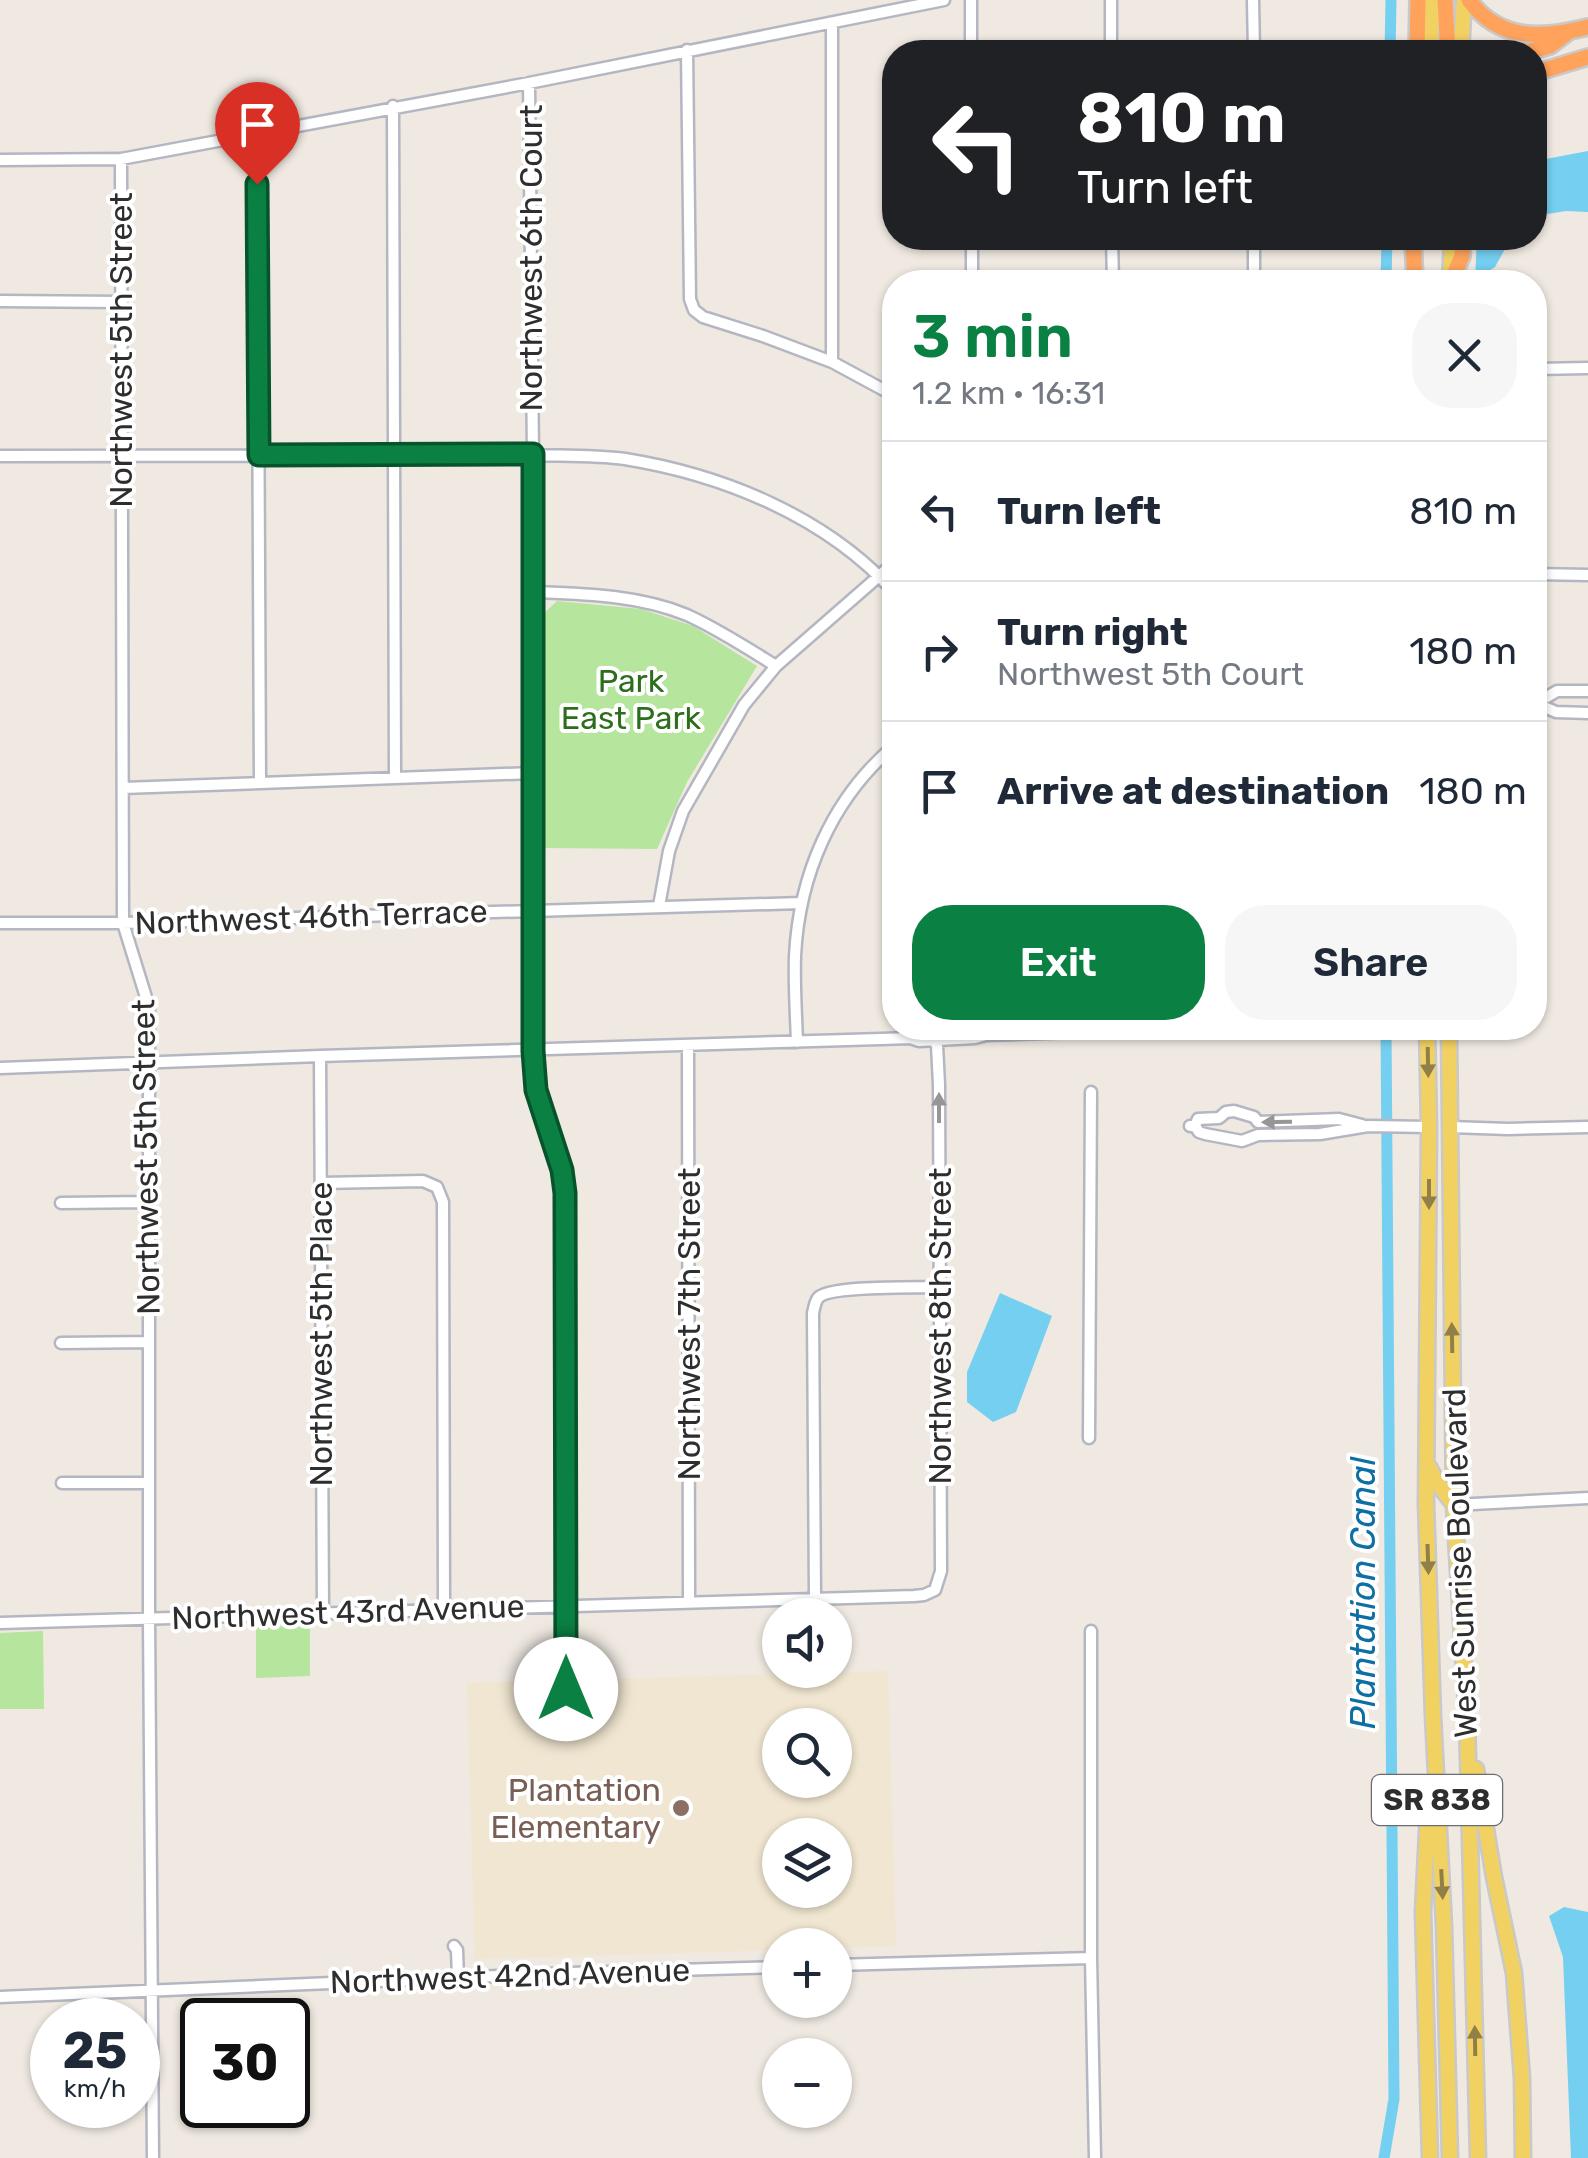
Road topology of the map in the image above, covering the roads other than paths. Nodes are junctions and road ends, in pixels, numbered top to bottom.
1 (944, 0) edge
2 (971, 0) edge
3 (1111, 0) edge
4 (1254, 0) edge
5 (1418, 0) edge
6 (1432, 0) edge
7 (1444, 0) edge
8 (1467, 0) edge
9 (832, 24) junction
10 (1588, 27) edge
11 (1567, 33) junction
12 (971, 40) edge
13 (1112, 40) edge
14 (1254, 40) edge
15 (1417, 40) edge
16 (1431, 40) edge
17 (1447, 40) edge
18 (1462, 40) edge
19 (1547, 47) edge
20 (687, 50) junction
21 (1588, 57) edge
22 (1547, 70) edge
23 (530, 83) junction
24 (393, 106) junction
25 (257, 134) junction
26 (121, 158) junction
27 (0, 160) edge
28 (0, 302) edge
29 (121, 302) junction
30 (832, 362) junction
31 (1588, 368) edge
32 (1547, 369) edge
33 (882, 389) edge
34 (533, 454) junction
35 (259, 455) junction
36 (394, 455) junction
37 (0, 456) edge
38 (122, 456) junction
39 (882, 573) edge
40 (1547, 574) edge
41 (1588, 575) edge
42 (879, 576) junction
43 (882, 579) edge
44 (533, 592) junction
45 (776, 666) junction
46 (1588, 691) edge
47 (1547, 696) edge
48 (1547, 708) edge
49 (1588, 713) edge
50 (882, 758) edge
51 (533, 774) junction
52 (395, 778) junction
53 (260, 784) junction
54 (123, 788) junction
55 (801, 903) junction
56 (660, 906) junction
57 (534, 910) junction
58 (0, 923) edge
59 (123, 923) junction
60 (882, 1039) edge
61 (933, 1040) edge
62 (954, 1040) edge
63 (1427, 1040) edge
64 (1449, 1040) edge
65 (797, 1042) junction
66 (688, 1046) junction
67 (533, 1051) junction
68 (320, 1056) junction
69 (938, 1061) junction
70 (148, 1063) junction
71 (0, 1068) edge
72 (1091, 1092) dead end
73 (1428, 1097) junction
74 (1219, 1118) junction
75 (1368, 1126) junction
76 (1429, 1127) junction
77 (1450, 1127) junction
78 (1588, 1127) edge
79 (1219, 1137) junction
80 (1450, 1149) junction
81 (321, 1183) junction
82 (149, 1202) junction
83 (61, 1204) dead end
84 (940, 1288) junction
85 (150, 1342) junction
86 (62, 1343) dead end
87 (1090, 1438) dead end
88 (1427, 1462) junction
89 (62, 1483) dead end
90 (150, 1483) junction
91 (1588, 1498) edge
92 (1454, 1505) junction
93 (935, 1590) joint
94 (815, 1598) joint
95 (762, 1600) edge
96 (690, 1602) junction
97 (566, 1606) junction
98 (444, 1609) junction
99 (323, 1612) junction
100 (149, 1618) junction
101 (0, 1623) edge
102 (1092, 1631) dead end
103 (566, 1689) dead end
104 (1433, 1716) junction
105 (1467, 1718) junction
106 (454, 1946) dead end
107 (1092, 1958) junction
108 (852, 1965) edge
109 (762, 1968) edge
110 (458, 1978) junction
111 (151, 1990) junction
112 (0, 1997) edge
113 (1432, 2154) edge
114 (1523, 2157) edge
115 (153, 2158) edge
116 (1094, 2158) edge
117 (1450, 2158) edge
118 (1478, 2158) edge

1 - 9 street
2 - 12 street
3 - 13 street
4 - 14 street
5 - 15 highway
6 - 16 main road
7 - 17 highway
8 - 11 highway
8 - 18 main road
9 - 20 street
9 - 30 street
10 - 11 highway
11 - 19 highway
20 - 23 street
20 - 30 street
21 - 22 highway
23 - 24 street
23 - 34 street, Northwest 6th Court
24 - 25 street
24 - 36 street
25 - 26 street
25 - 35 street
26 - 27 street
26 - 29 street, Northwest 5th Street
28 - 29 street
29 - 38 street, Northwest 5th Street
30 - 33 street
31 - 32 street
34 - 36 street
34 - 42 street
34 - 44 street, Northwest 6th Court
35 - 36 street
35 - 38 street
35 - 53 street
36 - 52 street
37 - 38 street
38 - 54 street, Northwest 5th Street
39 - 42 street
40 - 41 street
42 - 43 street
42 - 45 street
44 - 45 street
44 - 51 street, Northwest 6th Court
45 - 56 street
46 - 47 street
48 - 49 street
50 - 55 street
51 - 52 street
51 - 57 street, Northwest 6th Court
52 - 53 street
53 - 54 street
54 - 59 street, Northwest 5th Street
55 - 56 street, Northwest 46th Terrace
55 - 65 street
56 - 57 street, Northwest 46th Terrace
57 - 59 street, Northwest 46th Terrace
57 - 67 street, Northwest 6th Court
58 - 59 street, Northwest 46th Terrace
59 - 70 street, Northwest 5th Street
60 - 65 street
61 - 69 street, Northwest 8th Street
62 - 69 street
63 -> 73 main road, West Sunrise Boulevard / SR 838
64 - 77 main road, West Sunrise Boulevard / SR 838
65 - 66 street
66 - 67 street
66 - 96 street, Northwest 7th Street
67 - 68 street
67 - 97 street, Northwest 6th Court
68 - 70 street
68 - 81 street, Northwest 5th Place
84 -> 69 street, Northwest 8th Street
70 - 71 street
70 - 82 street, Northwest 5th Street
72 - 87 street
73 - 76 main road, West Sunrise Boulevard / SR 838
73 - 77 main road
75 -> 74 street
74 - 79 street
74 - 79 street
75 - 76 street
75 - 79 street
76 - 80 main road
76 -> 88 main road, West Sunrise Boulevard / SR 838
77 - 78 street
77 - 80 main road, West Sunrise Boulevard / SR 838
92 -> 80 main road, West Sunrise Boulevard / SR 838
81 - 98 street
81 - 99 street, Northwest 5th Place
82 - 83 street
82 - 85 street, Northwest 5th Street
84 - 93 street, Northwest 8th Street
84 - 94 street
85 - 86 street
85 - 90 street, Northwest 5th Street
88 - 92 main road
88 -> 104 main road, West Sunrise Boulevard / SR 838
89 - 90 street
90 - 100 street, Northwest 5th Street
91 - 92 street
92 - 105 main road, West Sunrise Boulevard / SR 838
93 - 94 street, Northwest 43rd Avenue
95 - 96 street, Northwest 43rd Avenue
96 - 97 street, Northwest 43rd Avenue
97 - 98 street, Northwest 43rd Avenue
97 - 103 street, Northwest 6th Court
98 - 99 street, Northwest 43rd Avenue
99 - 100 street, Northwest 43rd Avenue
100 - 101 street, Northwest 43rd Avenue
100 - 111 street, Northwest 5th Street
102 - 107 street
104 - 113 main road
104 -> 117 main road, West Sunrise Boulevard / SR 838
105 - 114 main road
118 -> 105 main road, West Sunrise Boulevard / SR 838
106 - 110 street
107 - 108 street
107 - 116 street
109 - 110 street, Northwest 42nd Avenue
110 - 111 street, Northwest 42nd Avenue
111 - 112 street, Northwest 42nd Avenue
111 - 115 street, Northwest 5th Street

